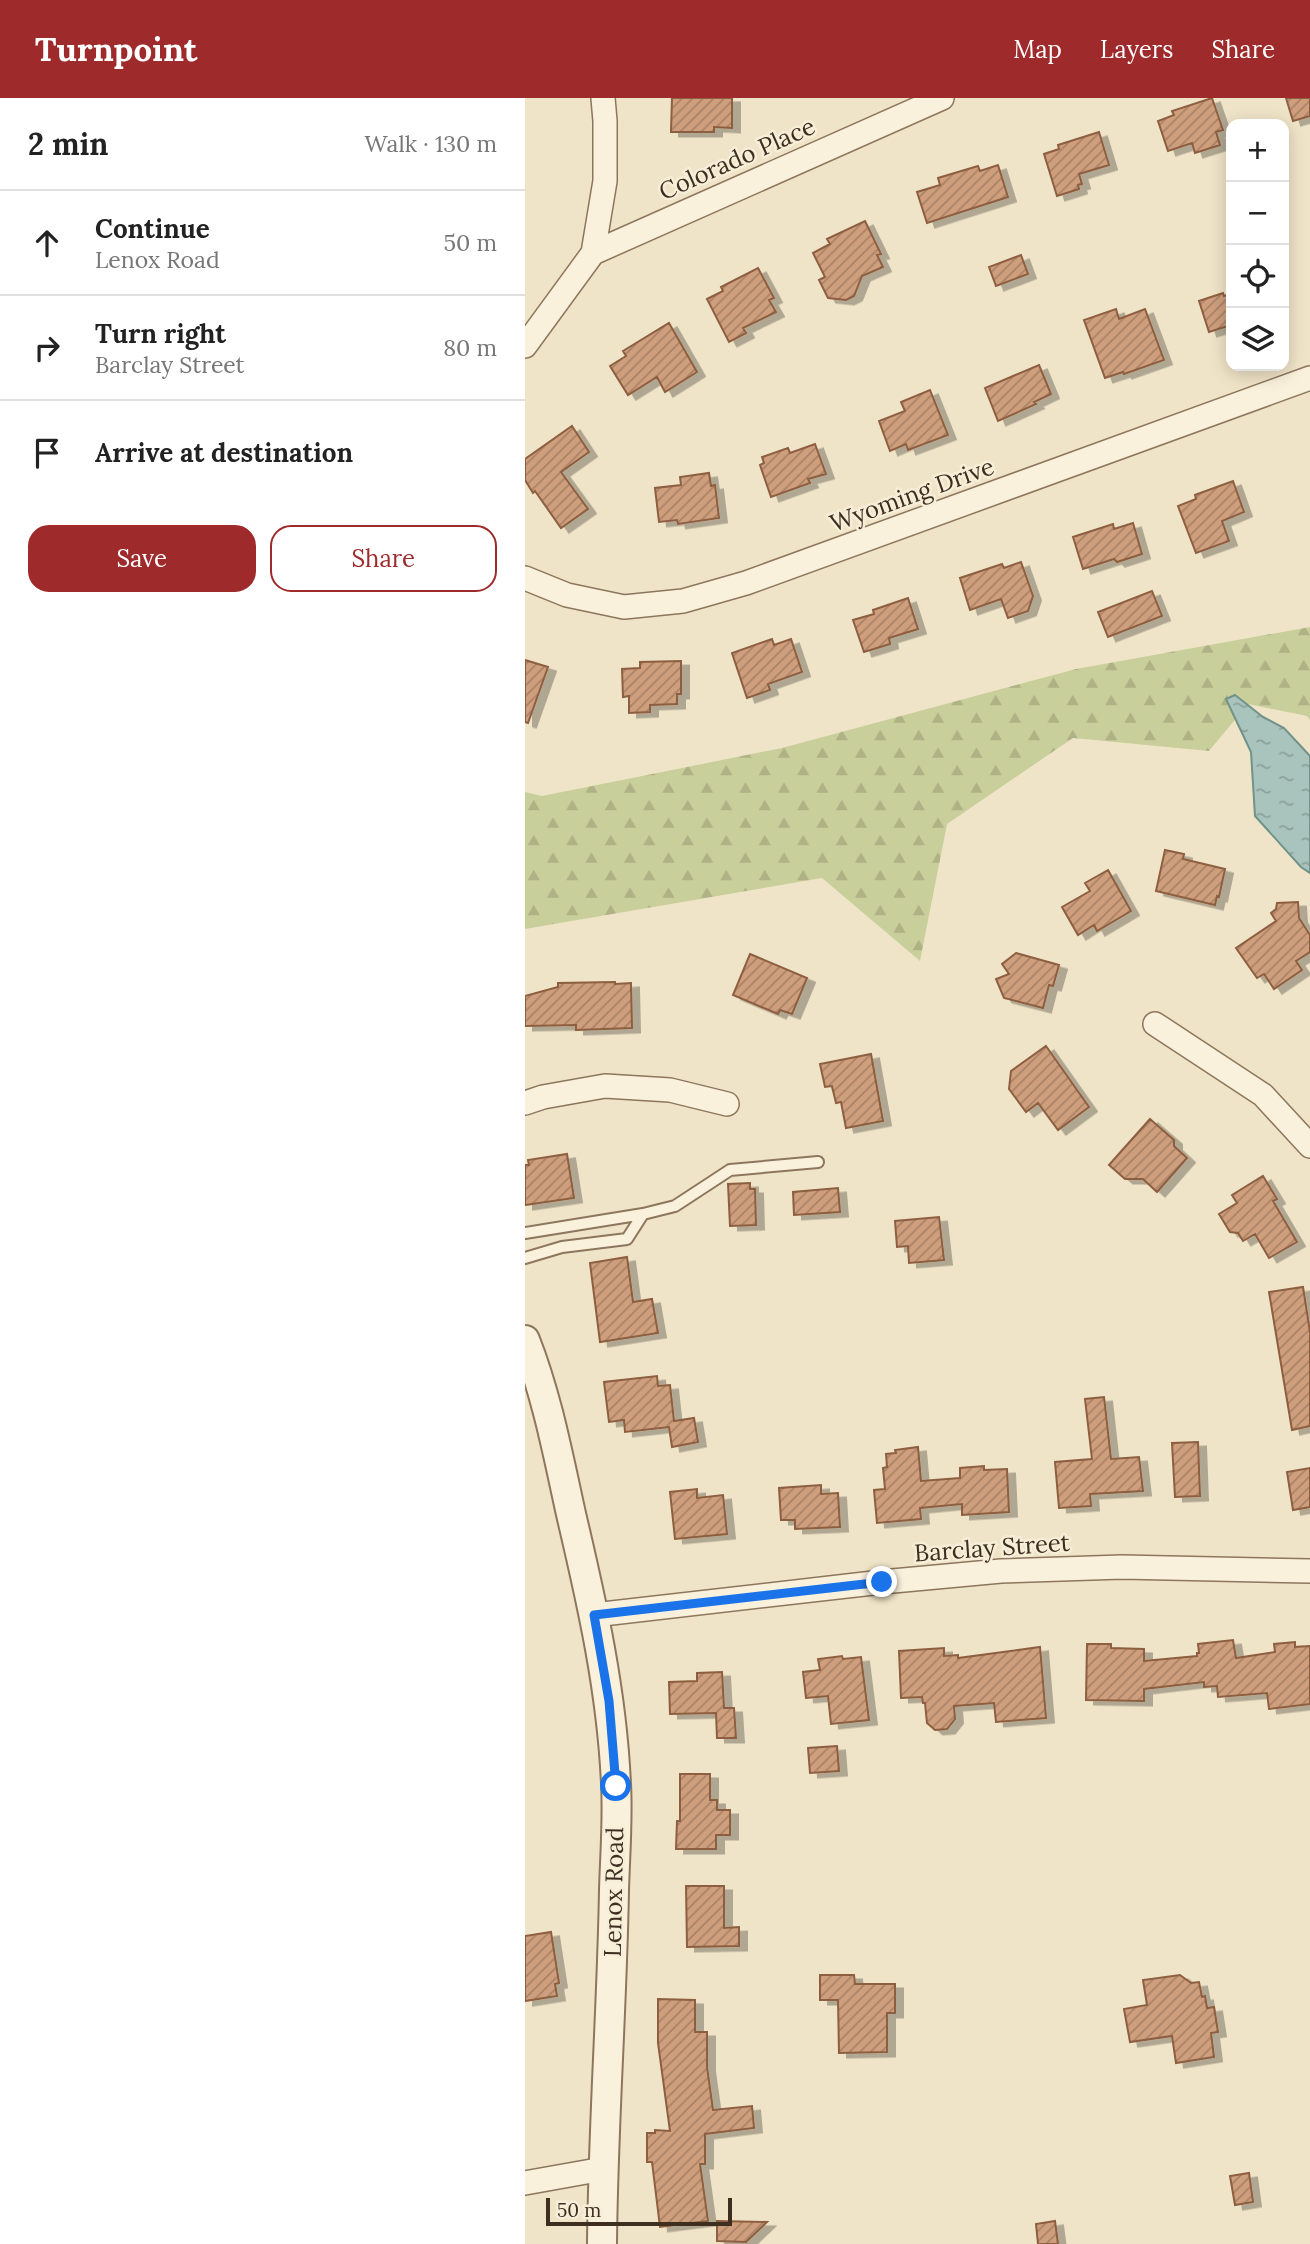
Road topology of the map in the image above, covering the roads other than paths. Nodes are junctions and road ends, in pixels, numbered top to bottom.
1 (603, 98) edge
2 (942, 98) edge
3 (593, 253) junction
4 (525, 346) edge
5 (1310, 378) edge
6 (525, 578) edge
7 (1155, 1024) dead end
8 (525, 1102) edge
9 (727, 1104) dead end
10 (1310, 1146) edge
11 (818, 1162) dead end
12 (643, 1214) junction
13 (544, 1230) junction
14 (525, 1233) edge
15 (562, 1247) junction
16 (525, 1258) edge
17 (525, 1340) edge
18 (1310, 1571) edge
19 (594, 1615) junction
20 (603, 2169) junction
21 (525, 2183) edge
22 (602, 2244) edge

1 - 3 street
2 - 3 street, Colorado Place
3 - 4 street
5 - 6 street, Wyoming Drive
7 - 10 street
8 - 9 street
11 - 12 lane
12 - 13 lane
12 - 15 lane
13 - 14 lane
13 - 15 lane
15 - 16 lane
17 - 19 street, Lenox Road
18 - 19 street, Barclay Street
19 - 20 street, Lenox Road
20 - 21 street
20 - 22 street, Lenox Road

